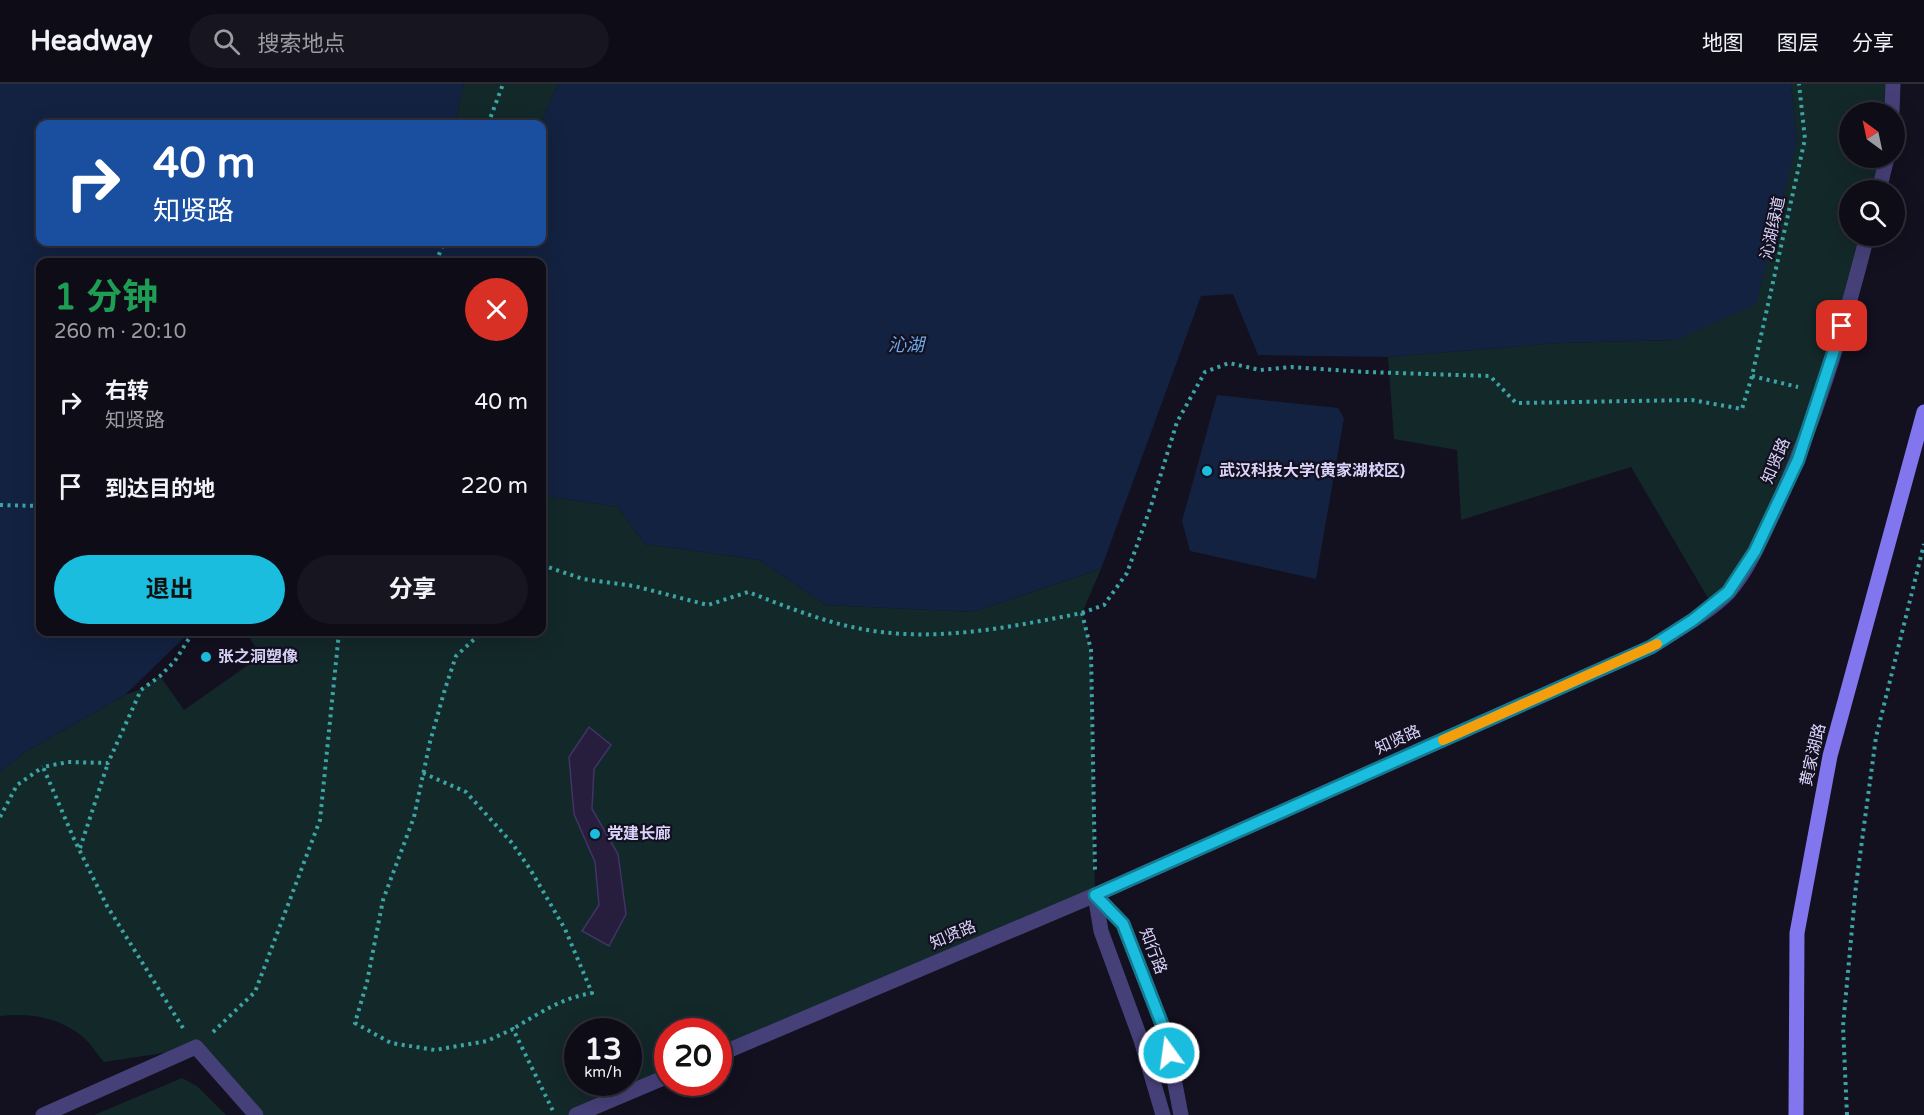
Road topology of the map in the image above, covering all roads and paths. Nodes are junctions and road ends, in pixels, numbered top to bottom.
1 (503, 84) edge
2 (1799, 84) edge
3 (1893, 84) edge
4 (1892, 102) edge
5 (490, 120) edge
6 (1864, 246) edge
7 (1752, 376) junction
8 (1820, 393) junction
9 (1924, 412) edge
10 (0, 506) edge
11 (36, 506) edge
12 (1924, 543) edge
13 (546, 566) edge
14 (1082, 613) junction
15 (191, 636) edge
16 (339, 636) edge
17 (478, 636) edge
18 (108, 763) junction
19 (43, 767) junction
20 (423, 773) junction
21 (0, 817) edge
22 (80, 849) junction
23 (1095, 895) junction
24 (513, 1029) junction
25 (196, 1047) junction
26 (732, 1049) edge
27 (654, 1082) edge
28 (43, 1115) edge
29 (256, 1115) edge
30 (555, 1115) edge
31 (576, 1115) edge
32 (1163, 1115) edge
33 (1181, 1115) edge
34 (1796, 1115) edge
35 (1847, 1115) edge

1 - 5 path
2 - 7 path, 沁湖绿道
3 - 4 lane
6 - 8 lane, 知贤路
7 - 8 path
7 - 14 path, 沁湖绿道
8 - 23 lane, 知贤路
9 - 34 street, 黄家湖路
10 - 11 path
12 - 35 path
13 - 14 path
14 - 23 path
15 - 18 path
16 - 25 path
17 - 20 path
18 - 19 path
18 - 22 path
19 - 21 path
19 - 22 path
20 - 24 path
20 - 24 path
22 - 25 path
23 - 26 lane, 知贤路
23 - 32 lane
23 - 33 lane, 知行路
24 - 30 path
25 - 28 lane
25 - 29 lane
27 - 31 lane

